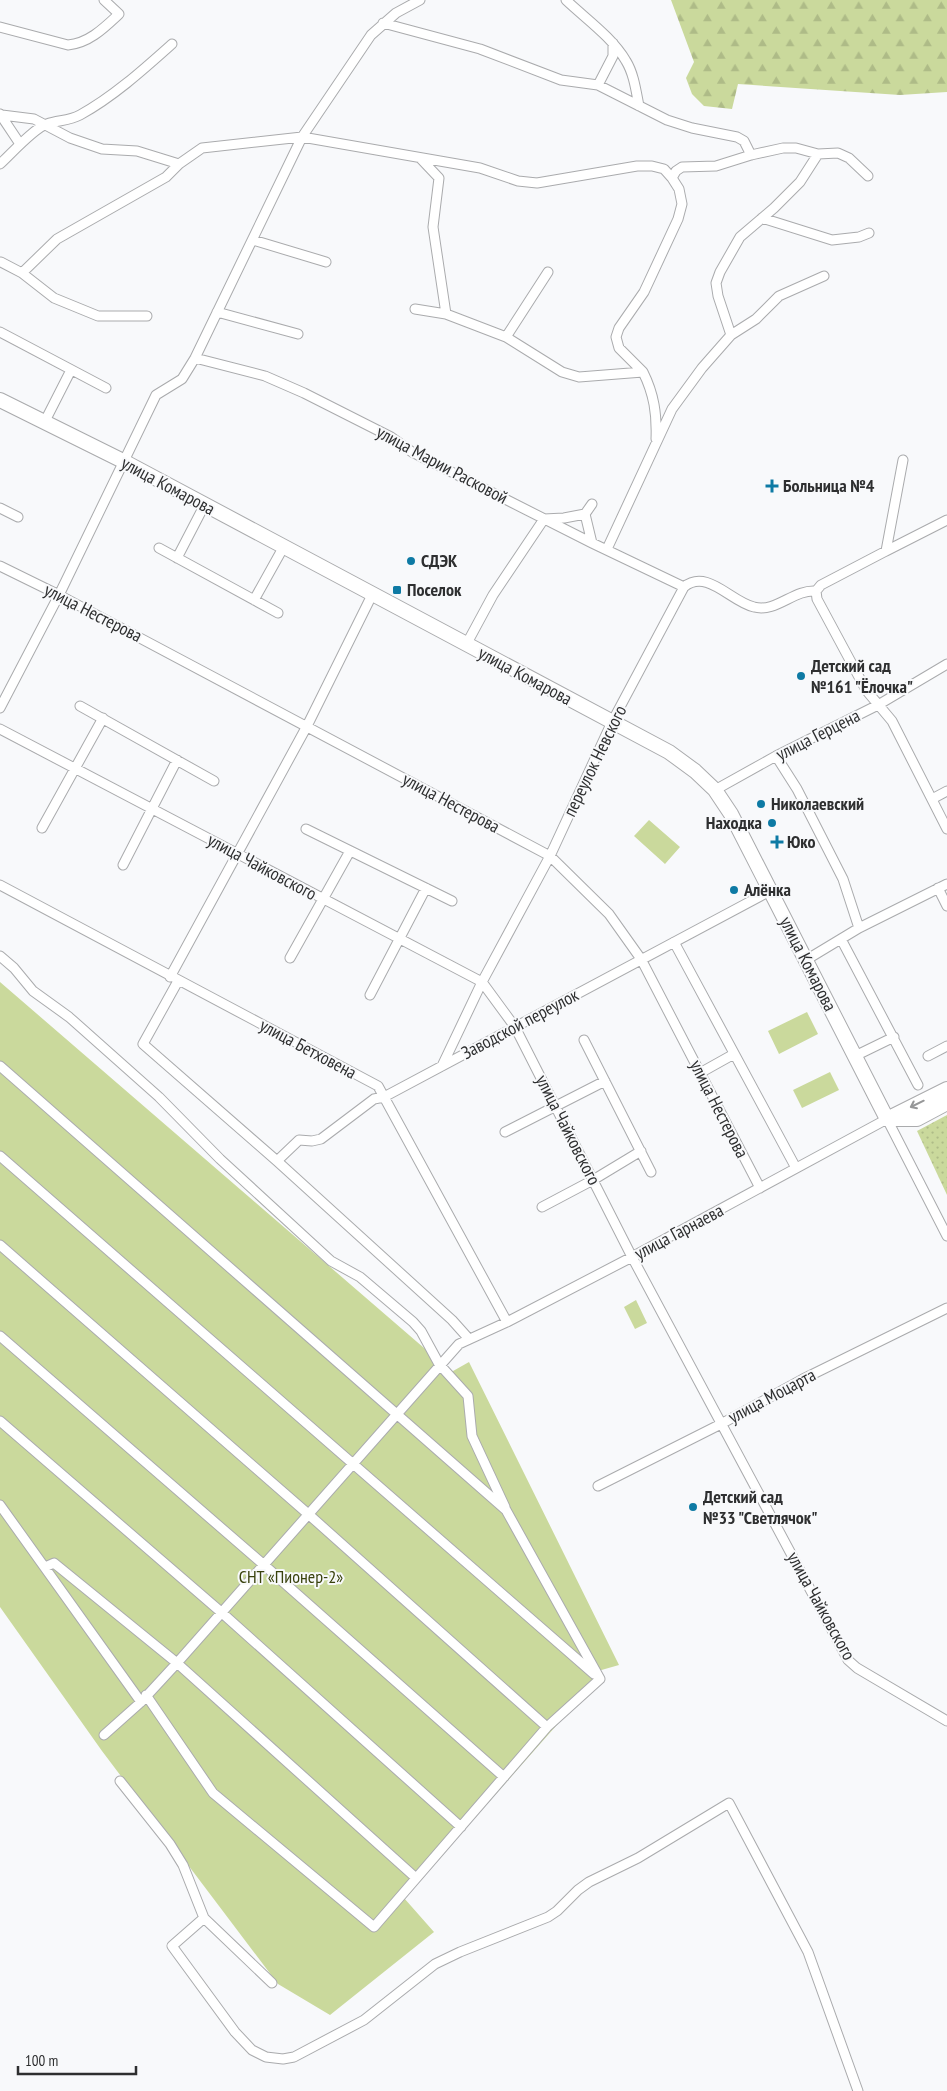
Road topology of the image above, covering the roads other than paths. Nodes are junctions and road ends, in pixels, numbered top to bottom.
1 (104, 0) edge
2 (420, 0) edge
3 (566, 0) edge
4 (383, 23) junction
5 (0, 27) edge
6 (613, 43) junction
7 (172, 44) dead end
8 (598, 85) junction
9 (639, 106) junction
10 (1, 115) edge
11 (45, 124) junction
12 (302, 137) junction
13 (20, 144) junction
14 (818, 154) junction
15 (751, 155) junction
16 (421, 158) junction
17 (0, 164) edge
18 (179, 164) junction
19 (868, 176) dead end
20 (672, 178) junction
21 (762, 218) junction
22 (869, 233) dead end
23 (253, 240) junction
24 (0, 262) edge
25 (326, 262) dead end
26 (548, 272) dead end
27 (22, 273) junction
28 (824, 276) dead end
29 (415, 310) dead end
30 (217, 312) junction
31 (446, 314) junction
32 (147, 316) dead end
33 (0, 332) edge
34 (298, 334) dead end
35 (731, 335) junction
36 (506, 336) junction
37 (195, 358) junction
38 (71, 370) junction
39 (642, 372) junction
40 (106, 388) dead end
41 (0, 400) edge
42 (44, 423) junction
43 (656, 444) junction
44 (903, 460) dead end
45 (125, 462) junction
46 (592, 504) dead end
47 (204, 506) junction
48 (0, 508) edge
49 (585, 514) junction
50 (18, 517) dead end
51 (544, 518) junction
52 (947, 520) edge
53 (592, 543) junction
54 (159, 548) dead end
55 (284, 548) junction
56 (607, 549) junction
57 (886, 551) junction
58 (177, 558) junction
59 (0, 566) edge
60 (684, 586) junction
61 (816, 591) junction
62 (372, 594) junction
63 (59, 595) junction
64 (254, 600) junction
65 (278, 613) dead end
66 (466, 645) junction
67 (947, 664) edge
68 (878, 705) junction
69 (80, 706) dead end
70 (0, 708) edge
71 (102, 718) junction
72 (612, 722) junction
73 (307, 726) junction
74 (0, 729) edge
75 (776, 756) junction
76 (177, 760) junction
77 (75, 768) junction
78 (214, 781) dead end
79 (715, 790) junction
80 (947, 791) edge
81 (932, 799) junction
82 (153, 809) junction
83 (42, 828) dead end
84 (306, 829) dead end
85 (947, 829) edge
86 (350, 851) junction
87 (238, 854) junction
88 (550, 856) junction
89 (123, 865) dead end
90 (947, 884) edge
91 (0, 886) edge
92 (426, 888) junction
93 (938, 888) junction
94 (770, 891) junction
95 (323, 898) junction
96 (452, 901) dead end
97 (947, 906) edge
98 (859, 928) junction
99 (399, 938) junction
100 (841, 939) junction
101 (674, 942) junction
102 (0, 956) edge
103 (290, 958) dead end
104 (641, 959) junction
105 (806, 960) junction
106 (174, 979) junction
107 (482, 982) junction
108 (370, 995) dead end
109 (515, 1027) junction
110 (894, 1037) junction
111 (584, 1040) dead end
112 (947, 1046) edge
113 (734, 1054) junction
114 (855, 1056) junction
115 (928, 1056) dead end
116 (0, 1066) edge
117 (442, 1066) junction
118 (700, 1073) junction
119 (605, 1081) junction
120 (918, 1085) dead end
121 (947, 1089) edge
122 (384, 1097) junction
123 (947, 1103) edge
124 (556, 1107) junction
125 (887, 1119) junction
126 (505, 1132) dead end
127 (641, 1151) junction
128 (0, 1156) edge
129 (277, 1161) junction
130 (796, 1168) junction
131 (651, 1172) dead end
132 (593, 1180) junction
133 (760, 1188) junction
134 (542, 1207) dead end
135 (947, 1236) edge
136 (0, 1245) edge
137 (632, 1257) junction
138 (947, 1308) edge
139 (507, 1322) junction
140 (0, 1336) edge
141 (469, 1338) junction
142 (439, 1364) junction
143 (397, 1413) junction
144 (0, 1421) edge
145 (721, 1424) junction
146 (353, 1463) junction
147 (598, 1486) dead end
148 (0, 1505) edge
149 (506, 1510) junction
150 (308, 1513) junction
151 (264, 1565) junction
152 (45, 1567) junction
153 (221, 1612) junction
154 (177, 1663) junction
155 (600, 1679) junction
156 (144, 1699) junction
157 (947, 1720) edge
158 (547, 1727) junction
159 (104, 1735) dead end
160 (504, 1777) junction
161 (120, 1781) dead end
162 (461, 1827) junction
163 (416, 1878) junction
164 (204, 1918) junction
165 (272, 1983) dead end
166 (858, 2091) edge

1 - 5 street
2 - 4 street
3 - 6 street
4 - 8 street
4 - 12 street
6 - 8 street
6 - 9 street
7 - 11 street
8 - 9 street
9 - 15 street
10 - 11 street
10 - 13 street
11 - 13 street
11 - 18 street
12 - 16 street
12 - 18 street
12 - 23 street
13 - 17 street
14 - 15 street
14 - 19 street
14 - 21 street
15 - 20 street
16 - 20 street
16 - 31 street
18 - 27 street
20 - 39 street
21 - 22 street
21 - 35 street
23 - 25 street
23 - 30 street
24 - 27 street
26 - 36 street
27 - 32 street
28 - 35 street
29 - 31 street
30 - 34 street
30 - 37 street
31 - 36 street
33 - 38 street
35 - 43 street
36 - 39 street
37 - 45 street
37 - 51 street, улица Марии Расковой
38 - 40 street
38 - 42 street
39 - 43 street
41 - 42 main road, улица Комарова
42 - 45 main road, улица Комарова
43 - 56 street
44 - 57 street
45 - 47 main road, улица Комарова
45 - 63 street
46 - 49 street
47 - 55 main road, улица Комарова
47 - 58 street
48 - 50 street
49 - 51 street
49 - 53 street
51 - 53 street, улица Марии Расковой
51 - 66 street
52 - 57 street
53 - 56 street, улица Марии Расковой
54 - 58 street
55 - 62 main road, улица Комарова
55 - 64 street
56 - 60 street, улица Марии Расковой
57 - 61 street
58 - 64 street
59 - 63 street, улица Нестерова
60 - 61 street
60 - 72 street, переулок Невского
61 - 68 street
62 - 66 main road, улица Комарова
62 - 73 street
63 - 70 street
63 - 73 street, улица Нестерова
64 - 65 street
66 - 72 main road, улица Комарова
67 - 68 street, улица Герцена
68 - 75 street, улица Герцена
68 - 81 street
69 - 71 street
71 - 76 street
71 - 77 street
72 - 79 main road, улица Комарова
72 - 88 street, переулок Невского
73 - 87 street
73 - 88 street, улица Нестерова
74 - 77 street, улица Чайковского
75 - 79 street, улица Герцена
75 - 98 street
76 - 78 street
76 - 82 street
77 - 82 street, улица Чайковского
77 - 83 street
79 - 94 main road, улица Комарова
80 - 81 street
81 - 85 street
82 - 87 street, улица Чайковского
82 - 89 street
84 - 86 street
86 - 92 street
86 - 95 street
87 - 95 street, улица Чайковского
87 - 106 street
88 - 104 street, улица Нестерова
88 - 107 street, переулок Невского
90 - 93 street
91 - 106 street, улица Бетховена
92 - 96 street
92 - 99 street
93 - 97 street
93 - 98 street
94 - 101 street, Заводской переулок
94 - 105 main road, улица Комарова
95 - 99 street, улица Чайковского
95 - 103 street
98 - 100 street
99 - 107 street, улица Чайковского
99 - 108 street
100 - 105 street
100 - 110 street
101 - 104 street, Заводской переулок
101 - 113 street
102 - 142 street
104 - 109 street, Заводской переулок
104 - 118 street, улица Нестерова
105 - 114 main road, улица Комарова
106 - 122 street, улица Бетховена
106 - 129 street
107 - 109 street, улица Чайковского
107 - 117 street, переулок Невского
109 - 117 street, Заводской переулок
109 - 124 street, улица Чайковского
110 - 114 street
110 - 120 street
111 - 119 street
112 - 115 street
113 - 118 street
113 - 130 street
114 - 125 main road, улица Комарова
116 - 143 street
117 - 122 street, Заводской переулок
118 - 133 street, улица Нестерова
119 - 124 street
119 - 127 street
121 -> 125 main road, улица Гарнаева
122 - 129 street, Заводской переулок
122 - 139 street, улица Бетховена
123 - 125 main road, улица Гарнаева
124 - 126 street
124 - 132 street, улица Чайковского
125 - 130 street, улица Гарнаева
125 - 135 street
127 - 131 street
127 - 132 street
128 - 146 street
129 - 141 street
130 - 133 street, улица Гарнаева
132 - 134 street
132 - 137 street, улица Чайковского
133 - 137 street, улица Гарнаева
136 - 150 street
137 - 139 street, улица Гарнаева
137 - 145 street, улица Чайковского
138 - 145 street, улица Моцарта
139 - 141 street, улица Гарнаева
140 - 151 street
141 - 142 street, улица Гарнаева
142 - 143 street, улица Гарнаева
142 - 149 street
143 - 146 street, улица Гарнаева
143 - 149 street
144 - 153 street
145 - 147 street, улица Моцарта
145 - 157 street, улица Чайковского
146 - 150 street, улица Гарнаева
146 - 155 street
148 - 152 street
149 - 155 street
150 - 151 street, улица Гарнаева
150 - 158 street
151 - 153 street, улица Гарнаева
151 - 160 street
152 - 154 street
152 - 156 street
153 - 154 street, улица Гарнаева
153 - 162 street
154 - 156 street, улица Гарнаева
154 - 163 street
155 - 158 street
156 - 159 street, улица Гарнаева
156 - 163 street
158 - 160 street
160 - 162 street
161 - 164 street
162 - 163 street
164 - 165 street
164 - 166 street

